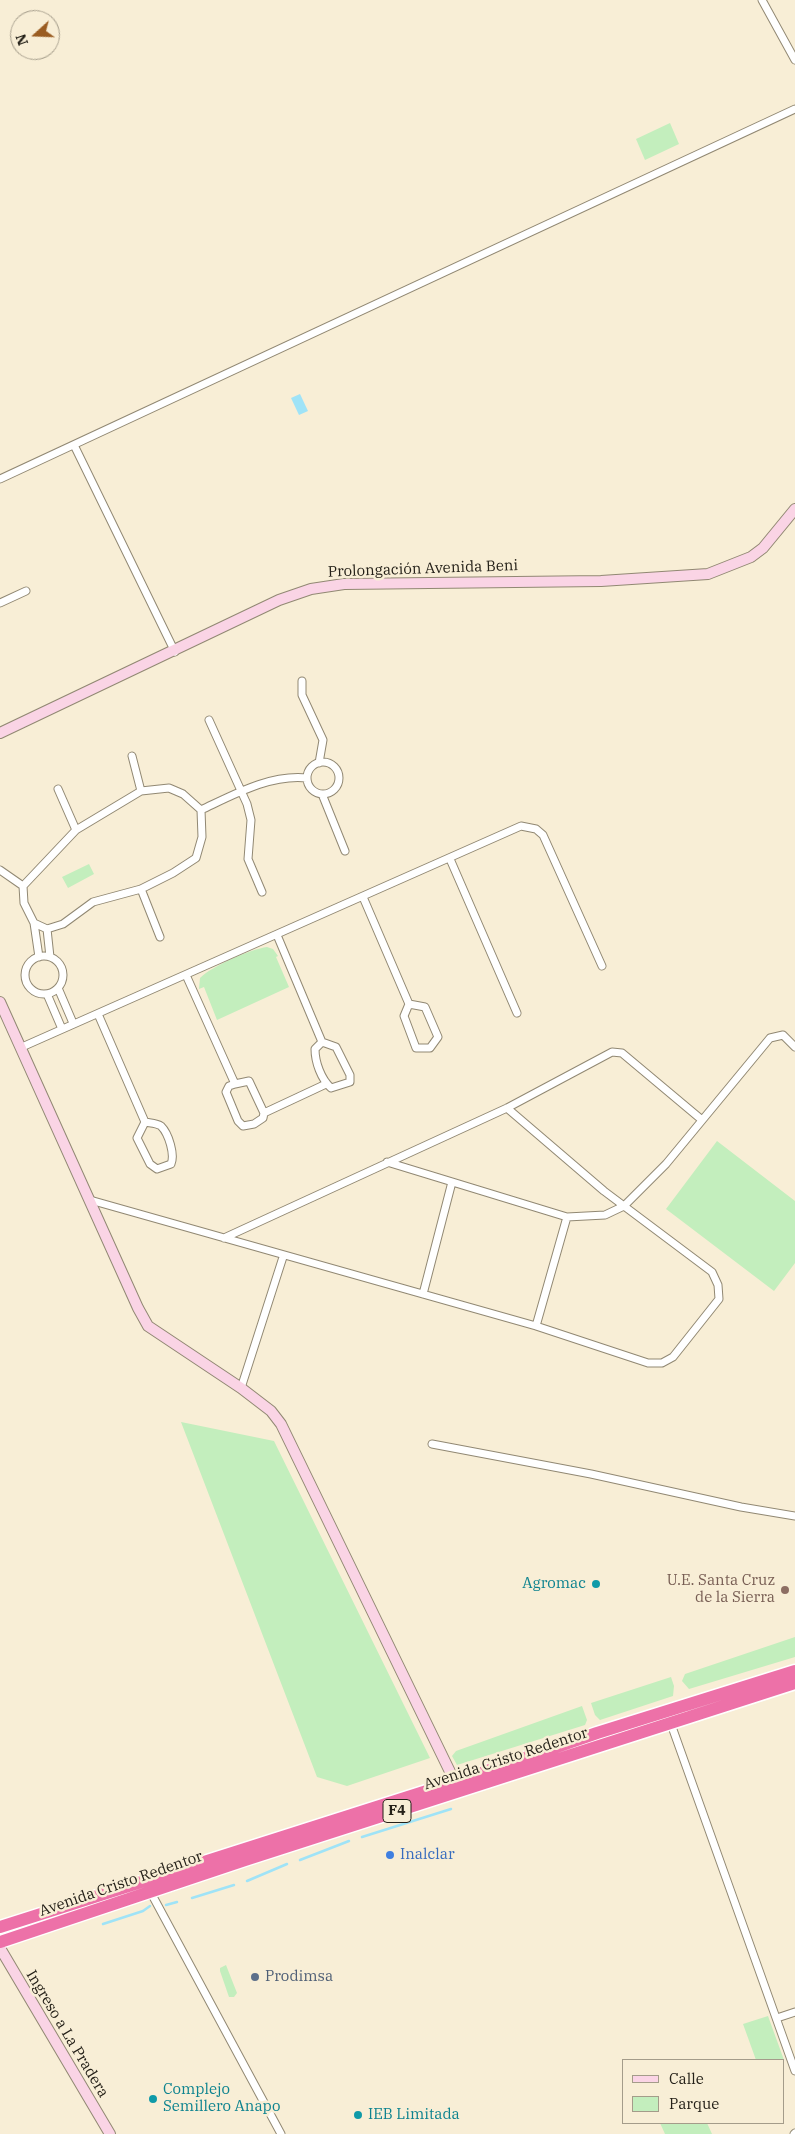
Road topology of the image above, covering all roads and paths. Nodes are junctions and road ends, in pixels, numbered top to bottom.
1 (762, 0) edge
2 (795, 60) edge
3 (795, 109) edge
4 (74, 445) junction
5 (0, 479) edge
6 (795, 509) edge
7 (26, 591) dead end
8 (0, 603) edge
9 (175, 652) junction
10 (302, 681) dead end
11 (209, 720) dead end
12 (0, 733) edge
13 (132, 756) dead end
14 (319, 763) junction
15 (307, 778) junction
16 (58, 789) dead end
17 (141, 790) junction
18 (242, 791) junction
19 (322, 794) junction
20 (201, 810) junction
21 (76, 830) junction
22 (345, 851) dead end
23 (450, 859) junction
24 (0, 870) edge
25 (23, 886) junction
26 (141, 889) junction
27 (262, 892) dead end
28 (363, 897) junction
29 (34, 923) junction
30 (47, 929) junction
31 (276, 935) junction
32 (160, 937) dead end
33 (39, 957) junction
34 (50, 957) junction
35 (602, 966) dead end
36 (186, 975) junction
37 (58, 988) junction
38 (47, 994) junction
39 (0, 1002) edge
40 (409, 1004) junction
41 (517, 1013) dead end
42 (98, 1014) junction
43 (74, 1023) junction
44 (62, 1029) junction
45 (322, 1042) junction
46 (22, 1047) junction
47 (795, 1047) edge
48 (235, 1084) junction
49 (326, 1084) junction
50 (508, 1108) junction
51 (264, 1112) junction
52 (702, 1120) junction
53 (146, 1122) junction
54 (387, 1162) junction
55 (452, 1182) junction
56 (90, 1200) junction
57 (624, 1206) junction
58 (567, 1217) junction
59 (224, 1238) junction
60 (283, 1256) junction
61 (423, 1294) junction
62 (536, 1326) junction
63 (242, 1388) junction
64 (432, 1444) dead end
65 (795, 1516) edge
66 (795, 1671) edge
67 (795, 1683) edge
68 (672, 1724) junction
69 (455, 1782) junction
70 (150, 1891) junction
71 (0, 1929) edge
72 (0, 1942) edge
73 (0, 1948) edge
74 (795, 2012) edge
75 (778, 2018) junction
76 (795, 2071) edge
77 (110, 2134) edge
78 (281, 2134) edge

1 - 2 street
3 - 4 street
4 - 5 street
4 - 9 street
6 - 9 street, Prolongación Avenida Beni
7 - 8 street
9 - 12 street, Prolongación Avenida Beni
10 - 14 street
11 - 18 street
13 - 17 street
14 - 15 street
14 - 19 street
15 - 18 street
15 - 19 street
16 - 21 street
17 - 20 street
17 - 21 street
18 - 20 street
18 - 27 street
19 - 22 street
20 - 26 street
21 - 25 street
23 - 28 street
23 - 35 street
23 - 41 street
24 - 25 street
25 - 29 street
26 - 30 street
26 - 32 street
28 - 31 street
28 - 40 street
29 - 30 street
29 - 33 street
30 - 34 street
31 - 36 street
31 - 45 street
33 - 34 street
33 - 38 street
34 - 37 street
36 - 42 street
36 - 48 street
37 - 38 street
37 - 43 street
38 - 44 street
39 - 46 street
40 - 40 street
42 - 43 street
42 - 53 street
43 - 44 street
44 - 46 street
45 - 49 street
45 - 49 street
46 - 56 street
47 - 52 street
48 - 51 street
48 - 51 street
49 - 51 street
50 - 52 street
50 - 54 street
50 - 57 street
52 - 57 street
53 - 53 street
54 - 55 street
54 - 59 street
55 - 58 street
55 - 61 street
56 - 59 street
56 - 63 street
57 - 58 street
57 - 62 street
58 - 62 street
59 - 60 street
60 - 61 street
60 - 63 street
61 - 62 street
63 - 69 street
64 - 65 street
66 - 69 highway, Avenida Cristo Redentor / F4
67 - 68 highway, Avenida Cristo Redentor / F4
68 - 70 highway, Avenida Cristo Redentor / F4
68 - 75 street
69 - 71 highway, Avenida Cristo Redentor / F4
70 - 72 highway, Avenida Cristo Redentor / F4
70 - 78 street
73 - 77 street, Ingreso a La Pradera
74 - 75 street
75 - 76 street

